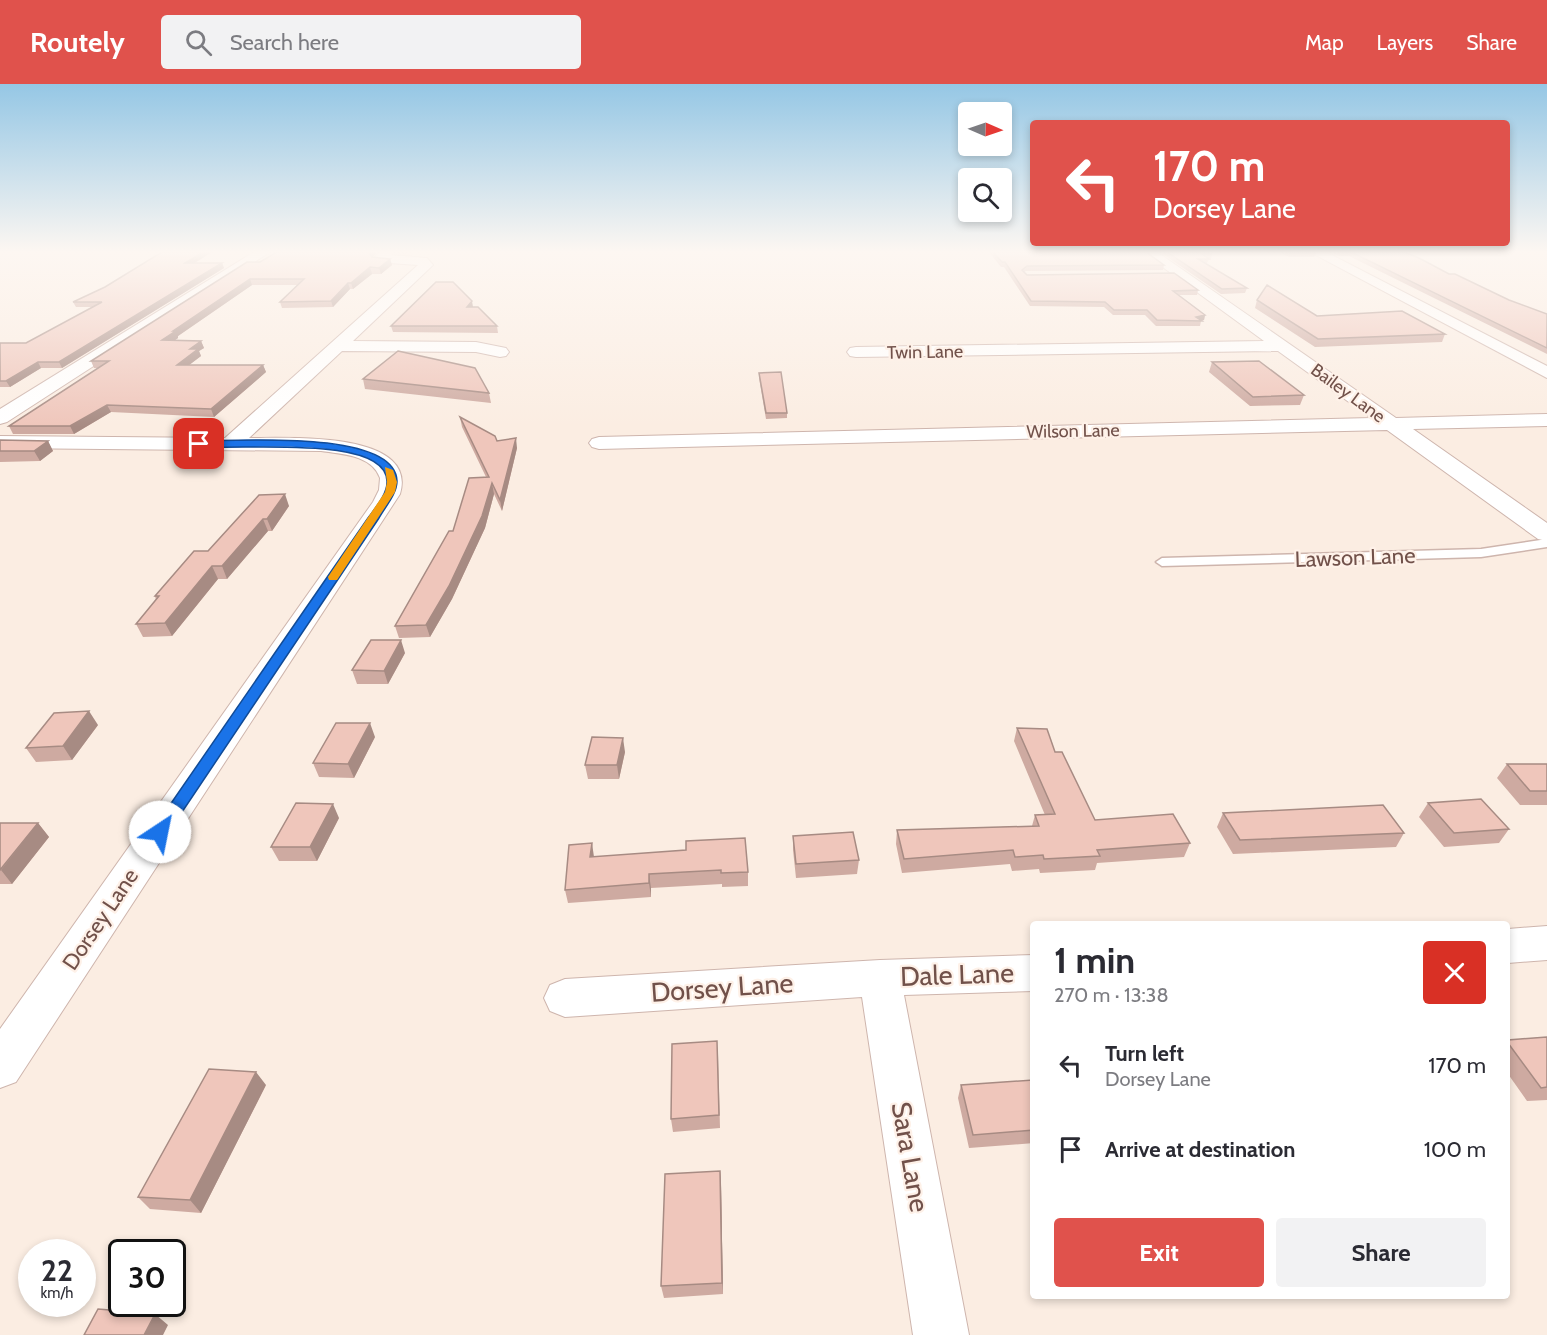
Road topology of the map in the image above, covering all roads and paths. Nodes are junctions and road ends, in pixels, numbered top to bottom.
1 (171, 310) edge
2 (377, 310) edge
3 (1230, 310) edge
4 (1428, 310) edge
5 (339, 346) junction
6 (1283, 346) junction
7 (500, 352) dead end
8 (856, 352) dead end
9 (1547, 373) edge
10 (0, 418) edge
11 (1547, 420) edge
12 (1390, 423) junction
13 (0, 442) edge
14 (232, 443) junction
15 (599, 443) dead end
16 (1547, 534) edge
17 (1547, 543) edge
18 (1162, 562) dead end
19 (1547, 943) edge
20 (1510, 946) edge
21 (1030, 973) edge
22 (880, 978) junction
23 (565, 998) dead end
24 (0, 1067) edge
25 (941, 1335) edge

1 - 10 street
2 - 5 street
3 - 6 street, Bailey Lane
4 - 9 street
5 - 7 street
5 - 14 street
6 - 8 street, Twin Lane
6 - 12 street, Bailey Lane
11 - 12 street, Wilson Lane
12 - 15 street, Wilson Lane
12 - 16 street, Bailey Lane
13 - 14 street, Dorsey Lane
14 - 24 street, Dorsey Lane
17 - 18 lane, Lawson Lane
19 - 20 street
21 - 22 street, Dale Lane
22 - 23 street, Dorsey Lane
22 - 25 street, Sara Lane

